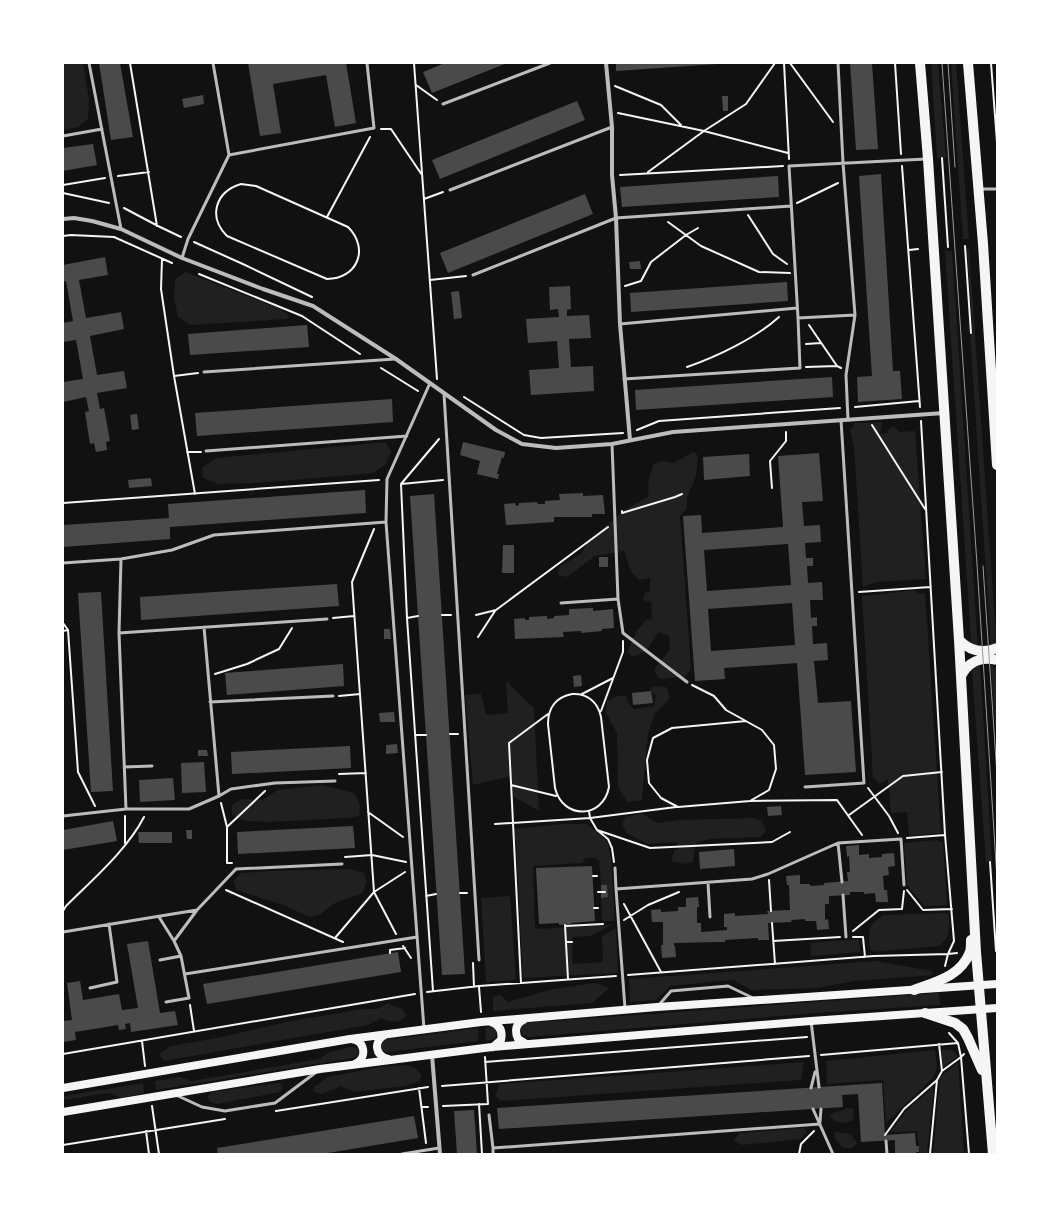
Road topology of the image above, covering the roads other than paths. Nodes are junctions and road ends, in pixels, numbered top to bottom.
1 (89, 63) edge
2 (213, 63) edge
3 (367, 63) edge
4 (550, 63) edge
5 (606, 63) edge
6 (838, 63) edge
7 (920, 63) edge
8 (968, 63) edge
9 (443, 104) road end
10 (612, 127) junction
11 (102, 129) junction
12 (63, 136) edge
13 (229, 155) junction
14 (928, 159) junction
15 (843, 163) junction
16 (997, 189) edge
17 (450, 190) road end
18 (978, 190) junction
19 (791, 206) junction
20 (616, 218) junction
21 (63, 219) edge
22 (121, 229) junction
23 (182, 258) junction
24 (474, 275) road end
25 (797, 308) junction
26 (855, 316) junction
27 (798, 318) junction
28 (620, 324) junction
29 (396, 359) junction
30 (204, 372) road end
31 (624, 379) junction
32 (430, 383) junction
33 (444, 394) junction
34 (944, 413) junction
35 (841, 420) junction
36 (848, 420) junction
37 (407, 436) junction
38 (630, 440) junction
39 (612, 444) junction
40 (206, 452) road end
41 (997, 465) edge
42 (386, 522) junction
43 (121, 559) junction
44 (63, 563) edge
45 (618, 599) junction
46 (561, 603) dead end
47 (327, 619) road end
48 (204, 627) junction
49 (119, 633) junction
50 (959, 640) junction
51 (997, 648) edge
52 (997, 660) edge
53 (961, 676) junction
54 (687, 682) road end
55 (333, 696) road end
56 (210, 702) junction
57 (152, 766) dead end
58 (124, 767) junction
59 (335, 780) dead end
60 (805, 787) dead end
61 (219, 796) junction
62 (126, 809) junction
63 (63, 816) edge
64 (838, 843) junction
65 (342, 864) dead end
66 (615, 868) road end
67 (842, 882) dead end
68 (708, 883) junction
69 (904, 885) road end
70 (616, 889) junction
71 (843, 895) dead end
72 (197, 910) junction
73 (159, 917) junction
74 (710, 917) dead end
75 (974, 920) junction
76 (109, 924) junction
77 (63, 932) edge
78 (846, 937) road end
79 (417, 938) junction
80 (174, 941) junction
81 (182, 956) junction
82 (160, 960) dead end
83 (479, 960) dead end
84 (186, 974) junction
85 (997, 984) edge
86 (979, 986) junction
87 (90, 988) dead end
88 (914, 990) junction
89 (758, 1001) junction
90 (166, 1002) dead end
91 (657, 1008) junction
92 (997, 1008) edge
93 (625, 1010) junction
94 (981, 1010) junction
95 (925, 1013) junction
96 (528, 1018) junction
97 (811, 1021) junction
98 (490, 1022) junction
99 (424, 1029) junction
100 (386, 1034) junction
101 (350, 1039) junction
102 (530, 1044) junction
103 (492, 1047) junction
104 (432, 1054) junction
105 (390, 1060) junction
106 (354, 1064) junction
107 (320, 1069) junction
108 (816, 1070) junction
109 (987, 1081) junction
110 (819, 1087) dead end
111 (63, 1088) edge
112 (812, 1088) dead end
113 (173, 1093) junction
114 (813, 1109) dead end
115 (821, 1109) dead end
116 (63, 1112) edge
117 (489, 1115) dead end
118 (820, 1124) junction
119 (886, 1141) dead end
120 (440, 1148) junction
121 (493, 1148) junction
122 (402, 1154) edge
123 (440, 1154) edge
124 (493, 1154) edge
125 (833, 1154) edge
126 (887, 1154) edge
127 (993, 1154) edge

1 - 11 lane
2 - 13 lane
3 - 13 lane
4 - 9 lane
5 - 10 street
6 - 15 lane
7 - 14 main road
8 - 18 main road
10 - 17 lane
10 - 20 street
11 - 12 lane
11 - 22 lane
13 - 23 lane
14 - 15 lane
14 - 34 main road
15 - 19 lane
15 - 26 lane
16 - 18 lane
18 - 41 main road
19 - 20 lane
19 - 25 lane
20 - 24 lane
20 - 28 street
21 - 22 street
22 - 23 street
23 - 29 street
25 - 27 lane
25 - 28 lane
26 - 27 lane
26 - 36 lane
27 - 31 lane
28 - 31 street
29 - 30 lane
29 - 32 street
31 - 38 street
32 - 33 street
32 - 37 lane
33 - 39 street
33 - 83 lane
34 - 36 street
34 - 50 main road
35 - 36 street
35 - 38 street
35 - 60 lane
37 - 40 lane
37 - 42 lane
38 - 39 street
39 - 45 lane
42 - 43 lane
42 - 79 lane
43 - 44 lane
43 - 49 lane
45 - 46 lane
45 - 54 lane
47 - 48 lane
48 - 49 lane
48 - 56 lane
49 - 58 lane
50 - 51 main road
50 - 53 main road
52 - 53 main road
53 - 75 main road
55 - 56 lane
56 - 61 lane
57 - 58 lane
58 - 62 lane
59 - 61 lane
61 - 62 lane
62 - 63 lane
64 - 67 lane
64 - 68 lane
64 - 69 lane
65 - 72 lane
66 - 70 lane
68 - 70 lane
68 - 74 lane
70 - 93 lane
71 - 78 lane
72 - 73 lane
72 - 80 lane
73 - 76 lane
73 - 80 lane
75 - 86 main road
75 - 88 main road
76 - 77 lane
76 - 87 lane
79 - 84 lane
79 - 99 lane
80 - 81 lane
81 - 82 lane
81 - 84 lane
84 - 90 lane
85 - 86 main road
86 - 88 main road
86 - 94 main road
88 - 89 main road
89 - 91 main road
89 - 91 lane
91 - 93 main road
92 - 94 main road
93 - 96 main road
94 - 95 main road
94 - 109 main road
95 - 97 main road
95 - 109 main road
96 - 98 main road
96 - 102 main road
97 - 102 main road
97 - 108 lane
98 - 99 main road
98 - 103 main road
99 - 100 main road
100 - 101 main road
100 - 105 main road
101 - 106 main road
101 - 111 main road
102 - 103 main road
103 - 104 main road
104 - 105 main road
104 - 120 street
105 - 106 main road
106 - 107 main road
107 - 113 main road
107 - 113 lane
108 - 110 lane
108 - 112 lane
109 - 127 main road
113 - 116 main road
114 - 118 lane
115 - 118 lane
117 - 121 lane
118 - 121 lane
118 - 125 lane
119 - 126 lane
120 - 122 lane
120 - 123 street
121 - 124 lane

